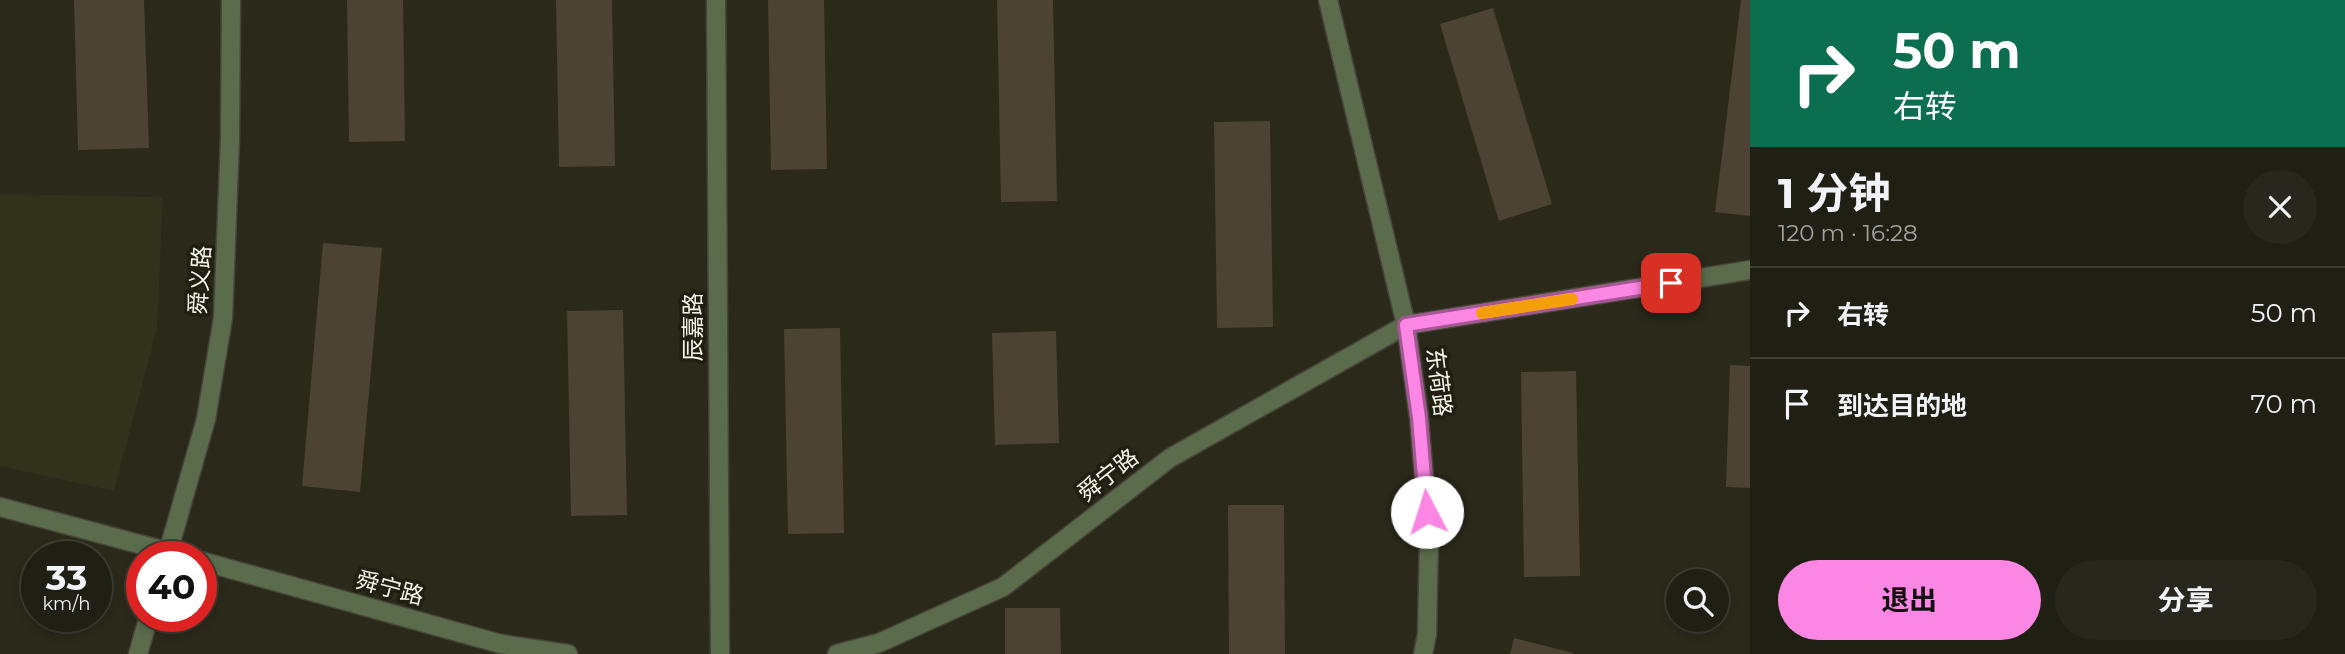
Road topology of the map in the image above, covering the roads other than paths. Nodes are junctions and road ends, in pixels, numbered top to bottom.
1 (231, 0) edge
2 (716, 0) edge
3 (1328, 0) edge
4 (1750, 270) edge
5 (1406, 325) junction
6 (0, 507) edge
7 (177, 541) edge
8 (126, 542) edge
9 (217, 565) edge
10 (144, 632) edge
11 (138, 654) edge
12 (568, 654) edge
13 (720, 654) edge
14 (837, 654) edge
15 (1423, 654) edge

1 - 7 street, 舜义路
2 - 13 street, 辰嘉路
3 - 5 street, 东荷路
4 - 5 street
5 - 14 street, 舜宁路
5 - 15 street, 东荷路
6 - 8 street
9 - 12 street, 舜宁路
10 - 11 street

